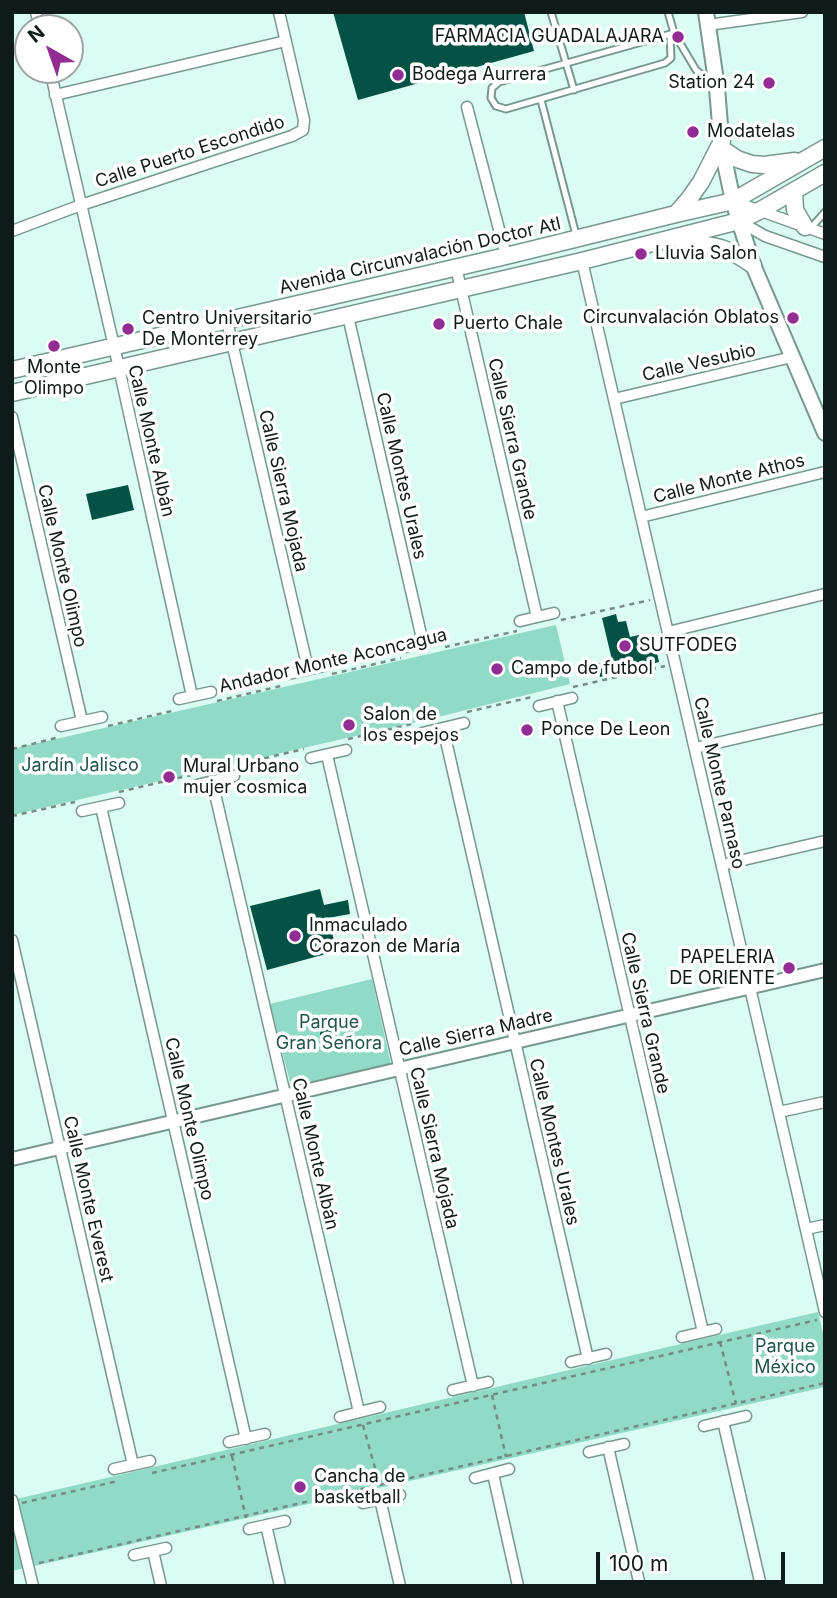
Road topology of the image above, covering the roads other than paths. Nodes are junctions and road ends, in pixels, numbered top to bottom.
1 (279, 12) edge
2 (551, 12) edge
3 (668, 12) edge
4 (802, 12) edge
5 (707, 19) edge
6 (672, 34) junction
7 (286, 41) junction
8 (565, 64) junction
9 (53, 84) edge
10 (717, 88) junction
11 (573, 90) junction
12 (55, 95) junction
13 (541, 100) junction
14 (467, 107) dead end
15 (722, 145) junction
16 (825, 148) edge
17 (805, 160) junction
18 (825, 173) edge
19 (794, 191) junction
20 (733, 201) junction
21 (81, 205) junction
22 (759, 211) junction
23 (825, 212) edge
24 (676, 214) junction
25 (738, 220) junction
26 (807, 228) junction
27 (12, 231) edge
28 (825, 234) edge
29 (577, 238) junction
30 (674, 238) junction
31 (506, 256) junction
32 (825, 257) edge
33 (582, 261) junction
34 (753, 265) junction
35 (456, 267) junction
36 (461, 290) junction
37 (348, 316) junction
38 (227, 321) junction
39 (232, 342) junction
40 (114, 347) junction
41 (792, 357) junction
42 (119, 368) junction
43 (12, 370) edge
44 (12, 393) edge
45 (614, 399) junction
46 (12, 417) edge
47 (825, 433) edge
48 (825, 472) edge
49 (641, 517) junction
50 (825, 594) edge
51 (537, 617) junction
52 (552, 618) road end
53 (521, 625) road end
54 (668, 632) junction
55 (423, 643) junction
56 (440, 644) road end
57 (404, 652) road end
58 (308, 669) junction
59 (323, 671) road end
60 (291, 678) road end
61 (192, 696) junction
62 (212, 696) road end
63 (572, 698) dead end
64 (179, 699) dead end
65 (557, 701) junction
66 (539, 706) dead end
67 (825, 718) edge
68 (82, 721) junction
69 (104, 722) road end
70 (464, 723) dead end
71 (443, 728) junction
72 (64, 731) road end
73 (422, 733) dead end
74 (695, 748) junction
75 (346, 750) dead end
76 (327, 755) junction
77 (311, 758) dead end
78 (234, 776) dead end
79 (212, 781) junction
80 (197, 785) dead end
81 (119, 803) dead end
82 (102, 807) junction
83 (82, 811) dead end
84 (825, 841) edge
85 (722, 865) junction
86 (12, 940) edge
87 (825, 970) edge
88 (750, 987) junction
89 (629, 1015) junction
90 (515, 1042) junction
91 (400, 1069) junction
92 (285, 1095) junction
93 (825, 1102) edge
94 (779, 1112) junction
95 (173, 1121) junction
96 (60, 1147) junction
97 (12, 1159) edge
98 (825, 1225) edge
99 (806, 1229) junction
100 (825, 1312) edge
101 (716, 1329) dead end
102 (703, 1332) junction
103 (682, 1337) dead end
104 (606, 1354) dead end
105 (588, 1359) junction
106 (571, 1362) dead end
107 (488, 1382) dead end
108 (473, 1386) junction
109 (453, 1390) dead end
110 (380, 1407) dead end
111 (359, 1412) junction
112 (340, 1417) dead end
113 (743, 1417) road end
114 (723, 1421) junction
115 (704, 1426) dead end
116 (265, 1434) dead end
117 (246, 1439) junction
118 (229, 1442) dead end
119 (624, 1444) dead end
120 (608, 1447) junction
121 (589, 1452) dead end
122 (150, 1461) dead end
123 (133, 1465) junction
124 (114, 1469) dead end
125 (509, 1469) dead end
126 (493, 1474) junction
127 (475, 1478) dead end
128 (400, 1495) dead end
129 (380, 1499) junction
130 (13, 1503) edge
131 (363, 1503) dead end
132 (285, 1521) dead end
133 (266, 1525) junction
134 (249, 1529) road end
135 (166, 1548) dead end
136 (153, 1551) junction
137 (134, 1555) dead end
138 (33, 1586) edge
139 (161, 1586) edge
140 (280, 1586) edge
141 (400, 1586) edge
142 (519, 1586) edge
143 (640, 1586) edge
144 (761, 1586) edge

1 - 7 street, Calle Puerto Escondido
2 - 8 lane
3 - 6 lane
4 - 5 street
5 - 10 main road
6 - 8 lane
6 - 10 lane
6 - 11 lane
7 - 12 street
7 - 21 street, Calle Puerto Escondido
8 - 11 lane
8 - 13 lane
9 - 12 street, Calle Monte Albán
10 - 15 main road
11 - 13 lane
12 - 21 street, Calle Monte Albán
13 - 29 lane
14 - 31 street
15 - 17 main road
15 - 20 main road
15 - 24 main road
16 - 17 main road, Avenida Circunvalación Doctor Atl
17 - 20 main road, Avenida Circunvalación Doctor Atl
18 - 19 main road
19 - 22 main road
19 - 26 main road
20 - 22 street
20 - 24 main road, Avenida Circunvalación Doctor Atl
20 - 25 main road
21 - 27 street, Calle Puerto Escondido
21 - 40 street, Calle Monte Albán
22 - 25 main road
22 - 26 street
23 - 26 lane
24 - 29 main road, Avenida Circunvalación Doctor Atl
25 - 30 main road
25 - 32 street
25 - 34 main road
26 - 28 street
29 - 31 main road, Avenida Circunvalación Doctor Atl
30 - 33 main road
30 - 34 main road
31 - 35 main road, Avenida Circunvalación Doctor Atl
33 - 36 main road
33 - 45 street, Calle Monte Parnaso
34 - 41 main road
35 - 36 street, Calle Sierra Grande
35 - 38 main road, Avenida Circunvalación Doctor Atl
36 - 37 main road
36 - 51 street, Calle Sierra Grande
37 - 39 main road
37 - 55 street, Calle Montes Urales
38 - 39 street, Calle Sierra Mojada
38 - 40 main road, Avenida Circunvalación Doctor Atl
39 - 42 main road
39 - 58 street, Calle Sierra Mojada
40 - 42 street, Calle Monte Albán
40 - 43 main road, Avenida Circunvalación Doctor Atl
41 - 45 street, Calle Vesubio
41 - 47 main road
42 - 44 main road
42 - 61 street, Calle Monte Albán
45 - 49 street, Calle Monte Parnaso
46 - 68 street, Calle Monte Olimpo
48 - 49 street, Calle Monte Athos
49 - 54 street, Calle Monte Parnaso
50 - 54 street
51 - 52 street
51 - 53 street
54 - 74 street, Calle Monte Parnaso
55 - 56 street
55 - 57 street
58 - 59 street
58 - 60 street
61 - 62 street
61 - 64 street
63 - 65 street
65 - 66 street
65 - 89 street, Calle Sierra Grande
67 - 74 street
68 - 69 street
68 - 72 street
70 - 71 street
71 - 73 street
71 - 90 street, Calle Montes Urales
74 - 85 street, Calle Monte Parnaso
75 - 76 street
76 - 77 street
76 - 91 street, Calle Sierra Mojada
78 - 79 street
79 - 80 street
79 - 92 street, Calle Monte Albán
81 - 82 street
82 - 83 street
82 - 95 street, Calle Monte Olimpo
84 - 85 street
85 - 88 street, Calle Monte Parnaso
86 - 96 street, Calle Monte Everest
87 - 88 street, Calle Sierra Madre
88 - 89 street, Calle Sierra Madre
88 - 94 street, Calle Monte Parnaso
89 - 90 street, Calle Sierra Madre
89 - 102 street, Calle Sierra Grande
90 - 91 street, Calle Sierra Madre
90 - 105 street, Calle Montes Urales
91 - 92 street, Calle Sierra Madre
91 - 108 street, Calle Sierra Mojada
92 - 95 street, Calle Sierra Madre
92 - 111 street, Calle Monte Albán
93 - 94 street
94 - 99 street, Calle Monte Parnaso
95 - 96 street, Calle Sierra Madre
95 - 117 street, Calle Monte Olimpo
96 - 97 street, Calle Sierra Madre
96 - 123 street, Calle Monte Everest
98 - 99 street
99 - 100 street, Calle Monte Parnaso
101 - 102 street
102 - 103 street
104 - 105 street
105 - 106 street
107 - 108 street
108 - 109 street
110 - 111 street
111 - 112 street
113 - 114 street
114 - 115 street
114 - 144 street
116 - 117 street
117 - 118 street
119 - 120 street
120 - 121 street
120 - 143 street
122 - 123 street
123 - 124 street
125 - 126 street
126 - 127 street
126 - 142 street
128 - 129 street
129 - 131 street
129 - 141 street
130 - 138 street
132 - 133 street
133 - 134 street
133 - 140 street
135 - 136 street
136 - 137 street
136 - 139 street

